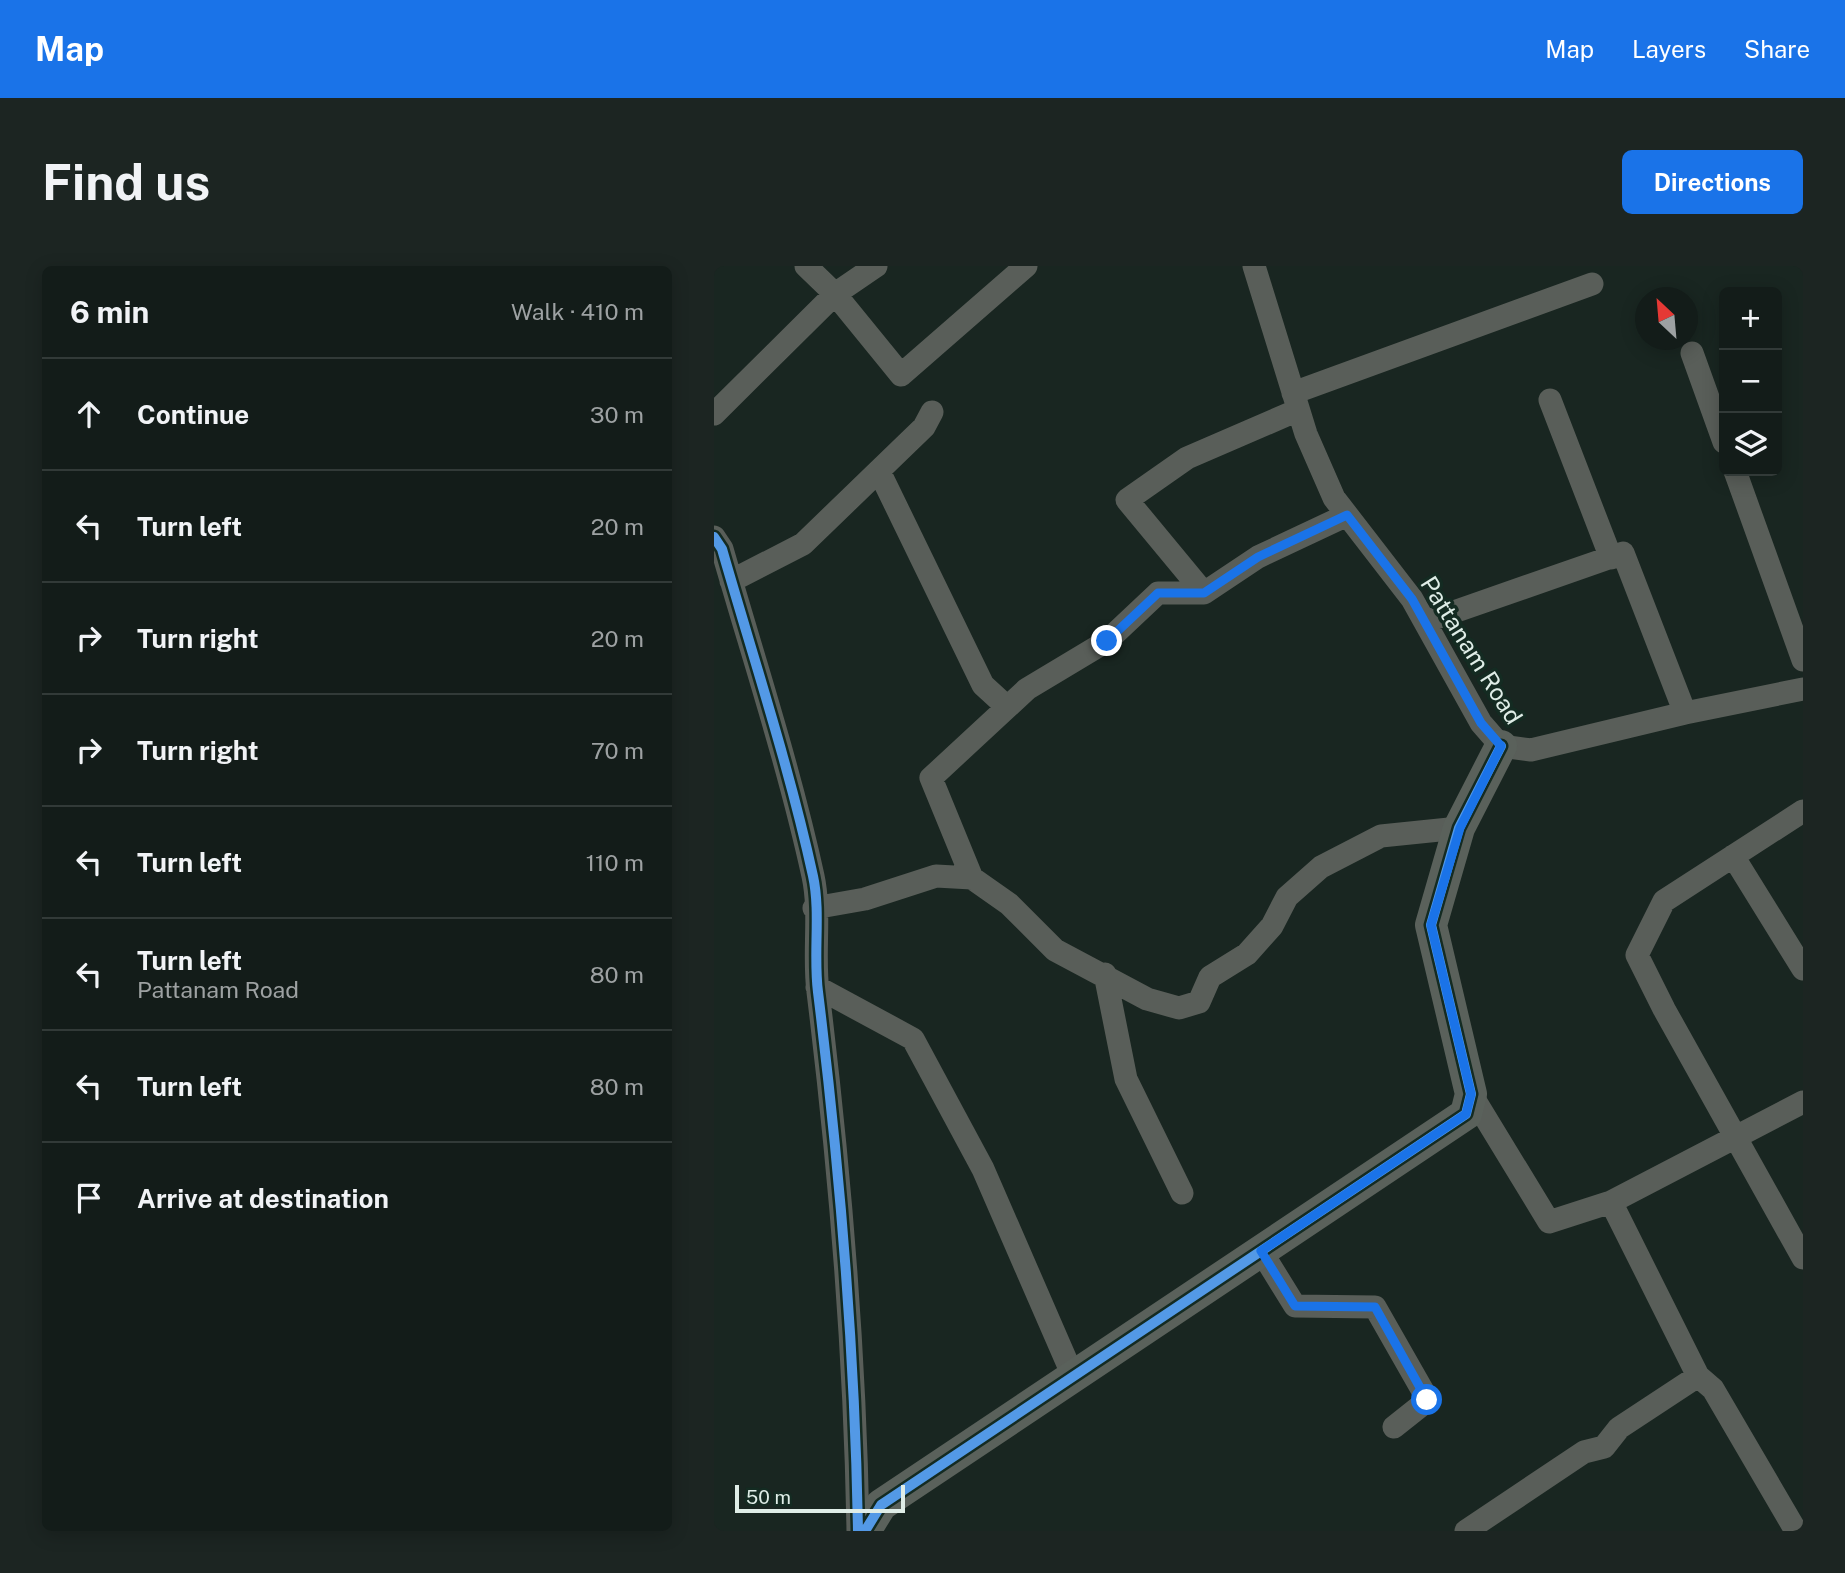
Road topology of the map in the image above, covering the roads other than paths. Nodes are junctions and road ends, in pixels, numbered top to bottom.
1 (806, 266) edge
2 (876, 266) edge
3 (1027, 266) edge
4 (1254, 266) edge
5 (1592, 284) dead end
6 (835, 294) junction
7 (1692, 353) dead end
8 (1550, 400) dead end
9 (1296, 401) junction
10 (932, 412) dead end
11 (714, 414) edge
12 (1719, 428) edge
13 (879, 471) junction
14 (1737, 476) edge
15 (1347, 515) junction
16 (714, 537) edge
17 (1611, 558) junction
18 (731, 581) junction
19 (1204, 593) junction
20 (1425, 622) junction
21 (1803, 660) edge
22 (1803, 689) edge
23 (1007, 707) junction
24 (1685, 713) junction
25 (1501, 746) junction
26 (1803, 811) edge
27 (1460, 828) junction
28 (1733, 856) junction
29 (972, 878) junction
30 (814, 908) junction
31 (1803, 969) edge
32 (1105, 974) junction
33 (817, 987) junction
34 (1471, 1094) junction
35 (1803, 1102) edge
36 (1735, 1138) junction
37 (1182, 1193) dead end
38 (1611, 1202) junction
39 (1261, 1251) junction
40 (1803, 1258) edge
41 (1073, 1376) junction
42 (1698, 1376) junction
43 (1394, 1427) dead end
44 (858, 1531) edge
45 (865, 1531) edge
46 (1466, 1531) edge
47 (1796, 1531) edge

1 - 6 street
2 - 6 street
3 - 6 street
4 - 9 street, Pattanam Road
5 - 9 street
6 - 11 street
7 - 12 street
8 - 17 street
9 - 15 street, Pattanam Road
9 - 19 street
10 - 13 street
13 - 18 street
13 - 23 street
14 - 21 street
15 - 19 street
15 - 20 street, Pattanam Road
16 - 18 street
17 - 20 street
17 - 24 street
18 - 30 street
19 - 23 street
20 - 25 street, Pattanam Road
22 - 24 street, Pattanam Road
23 - 29 street
24 - 25 street, Pattanam Road
25 - 27 street
26 - 28 street
27 - 32 street
27 - 34 street
28 - 31 street
28 - 36 street
29 - 30 street
29 - 32 street
30 - 33 street
32 - 37 street
33 - 41 street
33 - 44 street
34 - 38 street
34 - 39 street
35 - 36 street
36 - 38 street
36 - 40 street
38 - 42 street
39 - 41 street
39 - 43 street
41 - 45 street
42 - 46 street
42 - 47 street

